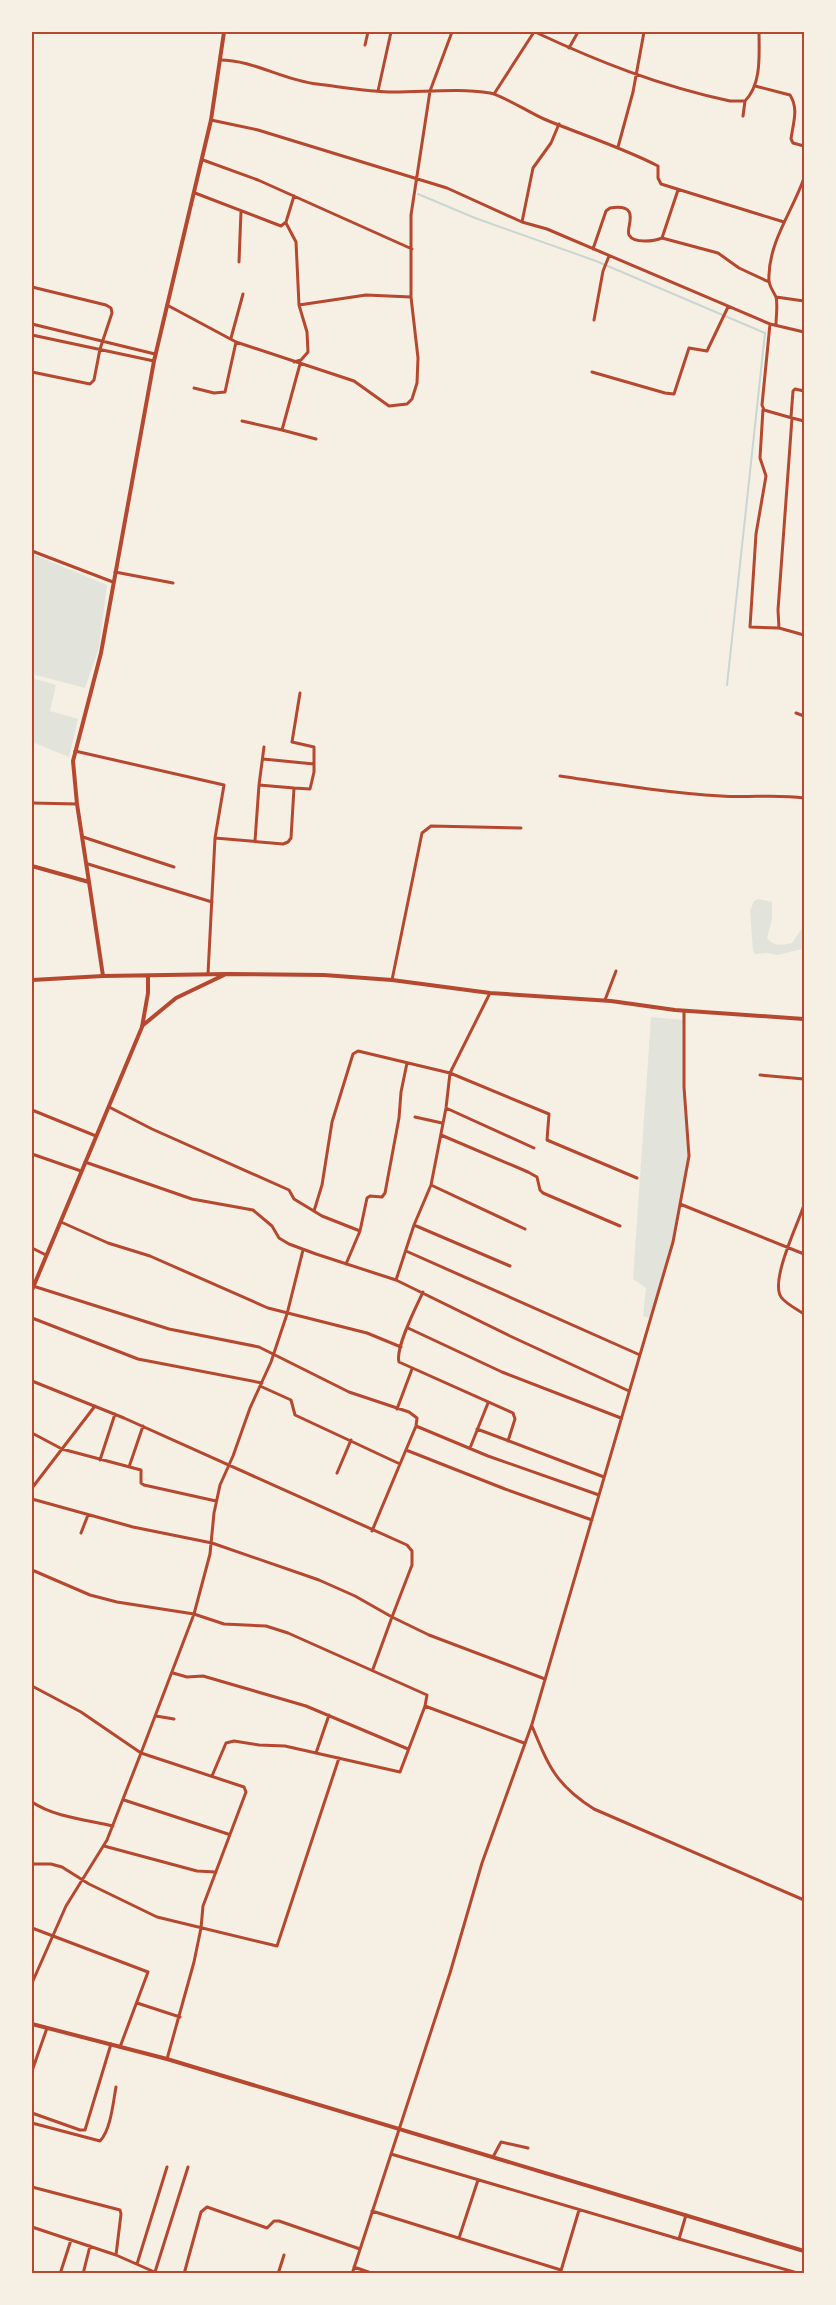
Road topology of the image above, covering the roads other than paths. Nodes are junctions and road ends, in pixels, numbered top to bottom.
1 (224, 32) edge
2 (368, 32) edge
3 (391, 32) edge
4 (452, 32) edge
5 (534, 32) edge
6 (578, 32) edge
7 (644, 32) edge
8 (759, 32) edge
9 (365, 45) dead end
10 (569, 48) junction
11 (220, 60) junction
12 (636, 76) junction
13 (755, 86) junction
14 (378, 91) junction
15 (430, 91) junction
16 (494, 94) junction
17 (745, 101) junction
18 (743, 116) dead end
19 (211, 120) junction
20 (559, 124) junction
21 (804, 146) edge
22 (618, 147) junction
23 (202, 160) junction
24 (416, 178) junction
25 (804, 178) edge
26 (678, 189) junction
27 (195, 193) junction
28 (294, 196) junction
29 (241, 211) junction
30 (286, 222) junction
31 (522, 222) junction
32 (784, 222) junction
33 (662, 238) junction
34 (412, 249) junction
35 (593, 249) junction
36 (608, 258) junction
37 (239, 262) dead end
38 (769, 282) junction
39 (32, 287) edge
40 (243, 294) dead end
41 (411, 297) junction
42 (776, 297) junction
43 (804, 301) edge
44 (167, 305) junction
45 (299, 305) junction
46 (729, 306) junction
47 (594, 320) dead end
48 (32, 324) edge
49 (770, 324) junction
50 (776, 325) junction
51 (804, 332) edge
52 (32, 335) edge
53 (231, 338) junction
54 (102, 341) junction
55 (236, 342) junction
56 (100, 349) junction
57 (156, 354) junction
58 (154, 361) junction
59 (292, 362) junction
60 (300, 364) junction
61 (32, 372) edge
62 (592, 372) dead end
63 (194, 388) dead end
64 (804, 391) edge
65 (763, 409) junction
66 (791, 418) junction
67 (242, 420) dead end
68 (804, 422) edge
69 (282, 430) junction
70 (316, 440) dead end
71 (32, 551) edge
72 (115, 572) junction
73 (113, 582) junction
74 (173, 583) dead end
75 (779, 628) junction
76 (804, 635) edge
77 (300, 693) dead end
78 (796, 713) dead end
79 (804, 716) edge
80 (264, 747) dead end
81 (75, 751) junction
82 (263, 759) junction
83 (314, 764) junction
84 (560, 776) dead end
85 (259, 785) junction
86 (294, 788) junction
87 (804, 798) edge
88 (32, 803) edge
89 (77, 804) junction
90 (521, 828) dead end
91 (83, 837) junction
92 (215, 838) junction
93 (255, 842) junction
94 (88, 864) junction
95 (32, 866) edge
96 (174, 867) dead end
97 (89, 882) junction
98 (212, 902) junction
99 (616, 971) dead end
100 (208, 974) junction
101 (228, 974) junction
102 (103, 976) junction
103 (148, 976) junction
104 (32, 980) edge
105 (392, 980) junction
106 (490, 993) junction
107 (604, 1001) junction
108 (684, 1011) junction
109 (804, 1018) edge
110 (142, 1026) junction
111 (407, 1063) junction
112 (450, 1073) junction
113 (760, 1075) dead end
114 (804, 1078) edge
115 (109, 1107) junction
116 (446, 1108) junction
117 (32, 1110) edge
118 (415, 1117) dead end
119 (443, 1123) junction
120 (441, 1135) junction
121 (96, 1136) junction
122 (534, 1148) dead end
123 (32, 1154) edge
124 (84, 1162) junction
125 (81, 1171) junction
126 (637, 1178) dead end
127 (430, 1185) junction
128 (680, 1204) junction
129 (804, 1205) edge
130 (314, 1211) junction
131 (61, 1222) junction
132 (414, 1225) junction
133 (620, 1226) dead end
134 (525, 1229) dead end
135 (360, 1231) junction
136 (32, 1248) edge
137 (789, 1248) junction
138 (303, 1250) junction
139 (406, 1251) junction
140 (804, 1254) edge
141 (46, 1255) junction
142 (346, 1264) junction
143 (510, 1266) dead end
144 (396, 1280) junction
145 (32, 1288) edge
146 (423, 1292) junction
147 (287, 1314) junction
148 (804, 1314) edge
149 (32, 1318) edge
150 (408, 1328) junction
151 (400, 1347) junction
152 (274, 1354) junction
153 (640, 1355) junction
154 (412, 1369) junction
155 (32, 1381) edge
156 (261, 1384) junction
157 (629, 1391) junction
158 (488, 1403) junction
159 (95, 1406) junction
160 (397, 1409) junction
161 (115, 1414) junction
162 (621, 1418) junction
163 (143, 1426) junction
164 (416, 1426) junction
165 (477, 1429) junction
166 (32, 1433) edge
167 (351, 1440) junction
168 (508, 1441) junction
169 (470, 1448) junction
170 (62, 1449) junction
171 (406, 1450) junction
172 (100, 1460) junction
173 (230, 1464) junction
174 (400, 1464) junction
175 (129, 1468) junction
176 (337, 1473) dead end
177 (604, 1477) junction
178 (32, 1488) edge
179 (599, 1495) junction
180 (32, 1499) edge
181 (216, 1501) junction
182 (88, 1515) junction
183 (592, 1520) junction
184 (372, 1531) junction
185 (81, 1533) dead end
186 (212, 1543) junction
187 (32, 1570) edge
188 (194, 1614) junction
189 (392, 1617) junction
190 (373, 1670) junction
191 (173, 1673) junction
192 (545, 1679) junction
193 (32, 1686) edge
194 (424, 1706) junction
195 (329, 1715) junction
196 (156, 1716) junction
197 (174, 1719) dead end
198 (532, 1724) junction
199 (525, 1743) junction
200 (408, 1749) junction
201 (141, 1753) junction
202 (316, 1753) junction
203 (339, 1758) junction
204 (212, 1776) junction
205 (124, 1800) junction
206 (32, 1802) edge
207 (113, 1826) junction
208 (228, 1835) junction
209 (104, 1846) junction
210 (34, 1864) dead end
211 (215, 1872) junction
212 (81, 1880) junction
213 (804, 1900) edge
214 (32, 1928) edge
215 (201, 1928) junction
216 (53, 1936) junction
217 (32, 1983) edge
218 (138, 2003) junction
219 (180, 2017) junction
220 (32, 2024) edge
221 (47, 2028) junction
222 (111, 2044) junction
223 (120, 2047) junction
224 (167, 2059) junction
225 (32, 2071) edge
226 (116, 2087) dead end
227 (32, 2113) edge
228 (32, 2123) edge
229 (400, 2129) junction
230 (528, 2148) dead end
231 (391, 2154) junction
232 (494, 2156) junction
233 (167, 2167) dead end
234 (188, 2167) dead end
235 (478, 2180) junction
236 (32, 2187) edge
237 (579, 2210) junction
238 (372, 2211) junction
239 (686, 2215) junction
240 (32, 2227) edge
241 (459, 2238) junction
242 (679, 2239) junction
243 (71, 2240) junction
244 (90, 2246) junction
245 (360, 2249) junction
246 (804, 2251) edge
247 (116, 2254) junction
248 (284, 2255) dead end
249 (137, 2264) junction
250 (354, 2267) junction
251 (561, 2272) edge
252 (786, 2272) edge
253 (157, 2273) edge
254 (60, 2274) edge
255 (83, 2274) edge
256 (184, 2274) edge
257 (278, 2274) edge
258 (352, 2274) edge
259 (374, 2274) edge
260 (801, 2274) edge

1 - 11 street
2 - 9 street
3 - 14 street
4 - 15 street
5 - 10 street
5 - 16 street
6 - 10 street
7 - 12 street
8 - 13 street
10 - 12 street
11 - 14 street
11 - 19 street
12 - 17 street
12 - 22 street
13 - 17 street
13 - 21 street
14 - 15 street
15 - 16 street
15 - 24 street
16 - 20 street
17 - 18 street
19 - 23 street
19 - 24 street
20 - 22 street
20 - 31 street
22 - 26 street
23 - 27 street
23 - 28 street
24 - 31 street
24 - 34 street
25 - 32 street
26 - 32 street
26 - 33 street
27 - 29 street
27 - 44 street
28 - 30 street
28 - 34 street
29 - 30 street
29 - 37 street
30 - 45 street
31 - 35 street
32 - 38 street
33 - 35 street
33 - 38 street
34 - 41 street
35 - 36 street
36 - 46 street
36 - 47 street
38 - 42 street
39 - 54 street
40 - 53 street
41 - 45 street
41 - 60 street
42 - 43 street
42 - 50 street
44 - 53 street
44 - 57 street
45 - 59 street
46 - 49 street
46 - 62 street
48 - 54 street
49 - 50 street
49 - 65 street
50 - 51 street
52 - 56 street
53 - 55 street
54 - 56 street
54 - 57 street
55 - 59 street
55 - 63 street
56 - 58 street
56 - 61 street
57 - 58 street
58 - 72 street
59 - 60 street
60 - 69 street
64 - 66 street
65 - 66 street
65 - 75 street
66 - 68 street
66 - 75 street
67 - 69 street
69 - 70 street
71 - 73 street
72 - 73 street
72 - 74 street
73 - 81 street
75 - 76 street
77 - 83 street
78 - 79 street
80 - 82 street
81 - 89 street
81 - 92 street
82 - 83 street
82 - 85 street
83 - 86 street
84 - 87 street
85 - 86 street
85 - 93 street
86 - 93 street
88 - 89 street
89 - 91 street
90 - 105 street
91 - 94 street
91 - 96 street
92 - 93 street
92 - 98 street
94 - 97 street
94 - 98 street
95 - 97 street
97 - 102 street
98 - 100 street
99 - 107 street
100 - 101 street
100 - 103 street
101 - 105 street
101 - 110 street
102 - 103 street
102 - 104 street
103 - 110 street
105 - 106 street
106 - 107 street
106 - 112 street
107 - 108 street
108 - 109 street
108 - 128 street
110 - 115 street
111 - 112 street
111 - 130 street
111 - 135 street
112 - 116 street
112 - 126 street
113 - 114 street
115 - 121 street
115 - 130 street
116 - 119 street
116 - 122 street
117 - 121 street
118 - 119 street
119 - 120 street
120 - 127 street
120 - 133 street
121 - 124 street
123 - 125 street
124 - 125 street
124 - 138 street
125 - 131 street
127 - 132 street
127 - 134 street
128 - 137 street
128 - 153 street
129 - 137 street
130 - 135 street
131 - 141 street
131 - 147 street
132 - 139 street
132 - 143 street
135 - 142 street
136 - 141 street
137 - 140 street
137 - 148 street
138 - 142 street
138 - 147 street
139 - 144 street
139 - 153 street
141 - 145 street
142 - 144 street
144 - 146 street
145 - 152 street
146 - 150 street
146 - 157 street
147 - 151 street
147 - 152 street
149 - 156 street
150 - 151 street
150 - 162 street
151 - 154 street
152 - 156 street
152 - 160 street
153 - 157 street
154 - 158 street
154 - 160 street
155 - 159 street
156 - 167 street
156 - 173 street
157 - 162 street
158 - 165 street
158 - 168 street
159 - 161 street
159 - 170 street
160 - 164 street
161 - 163 street
161 - 172 street
162 - 177 street
163 - 173 street
163 - 175 street
164 - 169 street
164 - 171 street
165 - 168 street
165 - 169 street
166 - 170 street
167 - 174 street
167 - 176 street
168 - 177 street
169 - 179 street
170 - 172 street
170 - 178 street
171 - 174 street
171 - 183 street
172 - 175 street
173 - 181 street
173 - 184 street
174 - 184 street
175 - 181 street
177 - 179 street
179 - 183 street
180 - 182 street
181 - 186 street
182 - 185 street
182 - 186 street
183 - 192 street
184 - 189 street
186 - 188 street
186 - 189 street
187 - 188 street
188 - 190 street
188 - 191 street
189 - 190 street
189 - 192 street
190 - 194 street
191 - 195 street
191 - 196 street
192 - 198 street
193 - 201 street
194 - 199 street
194 - 200 street
195 - 200 street
195 - 202 street
196 - 197 street
196 - 201 street
198 - 199 street
198 - 213 street
199 - 229 street
200 - 203 street
201 - 204 street
201 - 205 street
202 - 203 street
202 - 204 street
203 - 215 street
204 - 208 street
205 - 207 street
205 - 208 street
206 - 207 street
207 - 209 street
208 - 211 street
209 - 211 street
209 - 212 street
210 - 212 street
211 - 215 street
212 - 215 street
212 - 216 street
214 - 216 street
215 - 219 street
216 - 217 street
216 - 218 street
218 - 219 street
218 - 223 street
219 - 224 street
220 - 221 street
221 - 222 street
221 - 225 street
222 - 223 street
222 - 227 street
223 - 224 street
224 - 229 street
226 - 228 street
229 - 231 street
229 - 232 street
230 - 232 street
231 - 235 street
231 - 238 street
232 - 239 street
233 - 249 street
234 - 253 street
235 - 237 street
235 - 241 street
236 - 247 street
237 - 242 street
237 - 251 street
238 - 241 street
238 - 245 street
239 - 242 street
239 - 246 street
240 - 243 street
241 - 251 street
242 - 252 street
243 - 244 street
243 - 254 street
244 - 247 street
244 - 255 street
245 - 250 street
245 - 256 street
247 - 249 street
248 - 257 street
249 - 253 street
250 - 258 street
250 - 259 street
252 - 260 street

